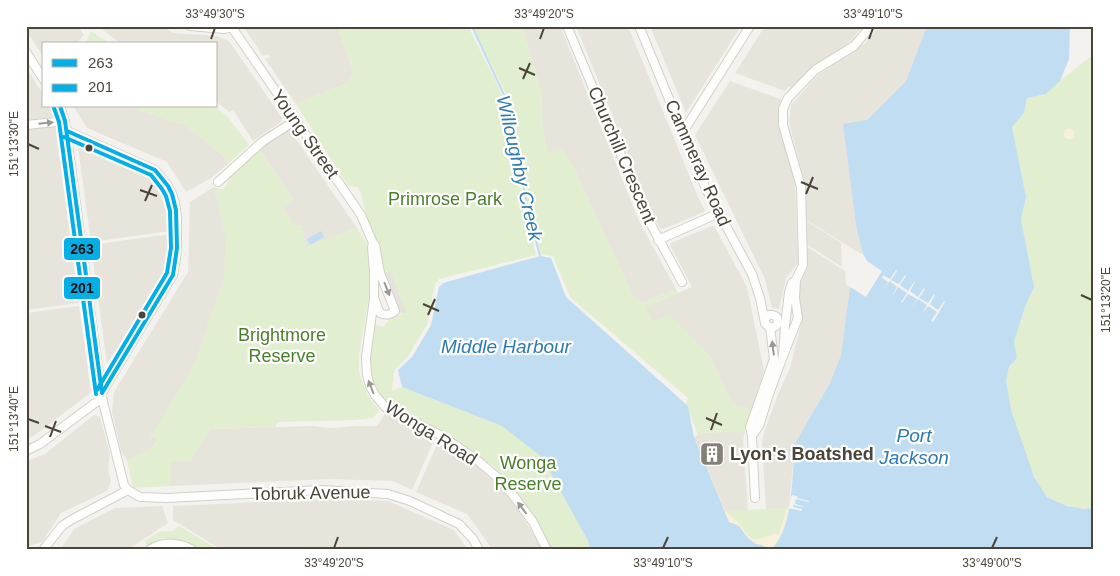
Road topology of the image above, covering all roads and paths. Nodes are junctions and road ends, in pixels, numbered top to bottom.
1 (190, 26) edge
2 (568, 26) edge
3 (639, 26) edge
4 (750, 26) edge
5 (871, 26) edge
6 (231, 27) edge
7 (26, 52) edge
8 (42, 77) edge
9 (61, 108) edge
10 (296, 120) junction
11 (65, 121) junction
12 (26, 126) edge
13 (66, 131) junction
14 (683, 132) junction
15 (218, 182) dead end
16 (719, 213) junction
17 (658, 240) junction
18 (373, 243) junction
19 (796, 280) junction
20 (682, 282) dead end
21 (374, 298) junction
22 (788, 307) junction
23 (776, 323) junction
24 (783, 356) junction
25 (102, 394) junction
26 (752, 436) junction
27 (26, 451) edge
28 (126, 489) junction
29 (755, 498) dead end
30 (42, 550) edge
31 (149, 550) edge
32 (193, 550) edge
33 (480, 550) edge
34 (547, 550) edge

1 - 6 street, Young Street
2 - 17 street, Churchill Crescent
3 - 14 street, Cammeray Road
4 - 14 street
5 - 19 street
6 - 10 street, Young Street
7 - 8 street
9 - 11 street
10 - 15 street
10 - 18 street, Young Street
12 -> 11 street
11 - 13 street
13 - 25 street
13 - 25 street
14 - 16 street, Cammeray Road
16 - 17 street
16 - 23 street, Cammeray Road
17 - 20 street, Churchill Crescent
18 - 21 street, Young Street
18 -> 21 street, Young Street
19 - 22 street
19 - 24 street
34 -> 21 street, Wonga Road
22 - 23 street
22 - 23 street
23 - 24 street
26 -> 23 street
24 - 26 street
25 - 27 street
25 - 28 street
26 - 29 street
28 - 30 street
28 - 33 street, Tobruk Avenue
31 - 32 street

